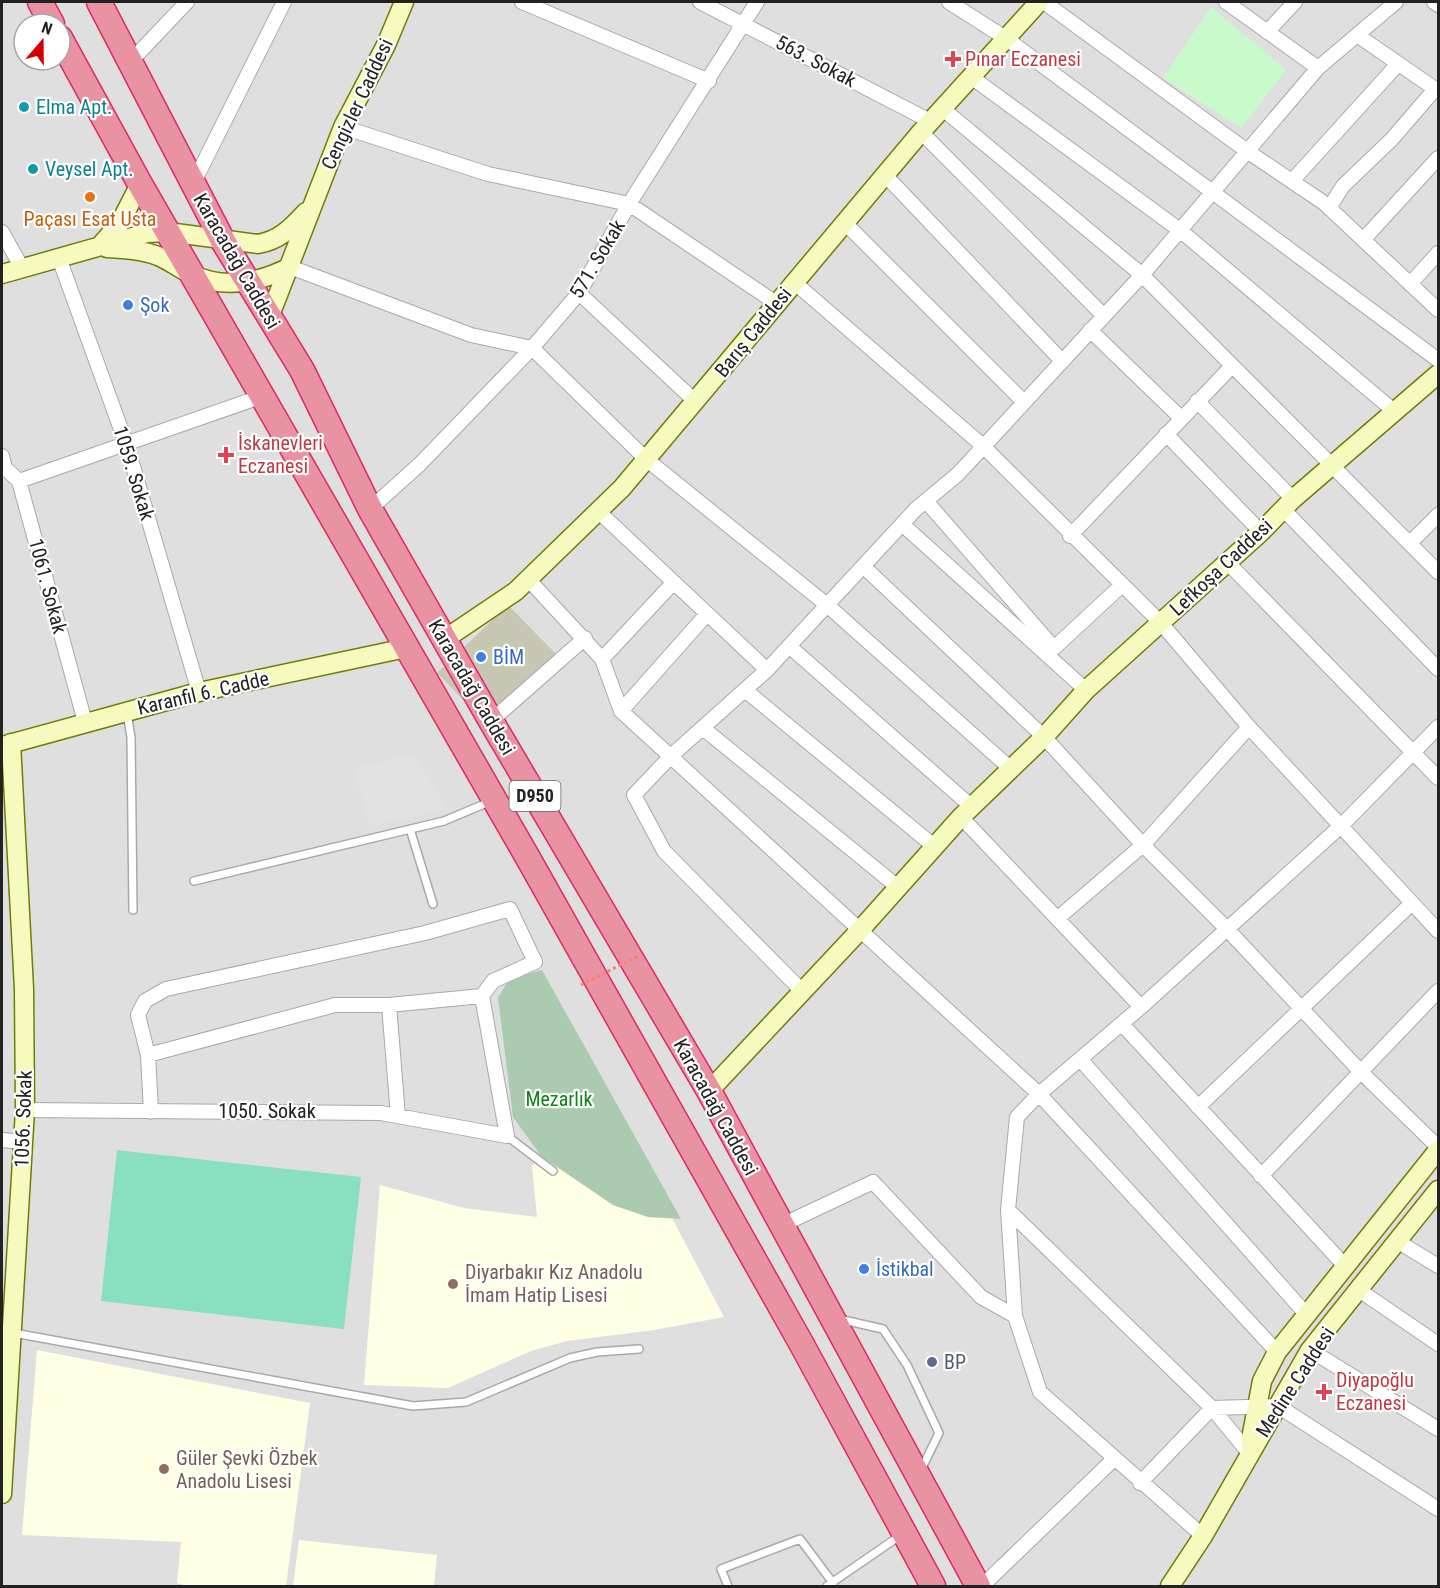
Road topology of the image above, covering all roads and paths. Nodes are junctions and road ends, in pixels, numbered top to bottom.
1 (99, 2) edge
2 (187, 2) edge
3 (284, 2) edge
4 (404, 2) edge
5 (522, 2) edge
6 (700, 2) edge
7 (757, 2) edge
8 (949, 2) edge
9 (1039, 2) edge
10 (1044, 2) edge
11 (1226, 2) edge
12 (1295, 2) edge
13 (1396, 2) edge
14 (1434, 2) edge
15 (1438, 5) edge
16 (744, 23) junction
17 (1267, 32) junction
18 (1357, 35) junction
19 (1007, 39) junction
20 (72, 60) edge
21 (132, 60) junction
22 (1398, 64) junction
23 (1318, 68) junction
24 (970, 76) junction
25 (709, 81) junction
26 (1437, 90) edge
27 (932, 121) junction
28 (343, 127) junction
29 (1247, 151) junction
30 (1438, 158) edge
31 (886, 176) junction
32 (1292, 181) junction
33 (140, 184) junction
34 (193, 184) junction
35 (1214, 191) junction
36 (630, 204) junction
37 (311, 207) junction
38 (1329, 208) junction
39 (846, 224) junction
40 (1180, 231) junction
41 (2, 232) edge
42 (168, 232) junction
43 (1363, 240) junction
44 (224, 241) junction
45 (99, 248) junction
46 (1438, 253) edge
47 (60, 258) junction
48 (290, 267) junction
49 (22, 268) junction
50 (2, 274) edge
51 (191, 274) junction
52 (1142, 276) junction
53 (794, 282) junction
54 (249, 283) junction
55 (1410, 284) junction
56 (579, 294) junction
57 (776, 303) junction
58 (1438, 310) edge
59 (1104, 316) junction
60 (269, 318) junction
61 (1090, 330) junction
62 (532, 348) junction
63 (1438, 360) edge
64 (1062, 361) junction
65 (1232, 366) junction
66 (1438, 374) edge
67 (263, 396) junction
68 (1023, 401) junction
69 (1197, 401) junction
70 (696, 402) junction
71 (1394, 411) junction
72 (1181, 418) junction
73 (1166, 434) junction
74 (127, 446) junction
75 (983, 446) junction
76 (2, 456) edge
77 (646, 459) junction
78 (1334, 465) junction
79 (19, 481) junction
80 (926, 501) junction
81 (1288, 504) junction
82 (370, 509) junction
83 (598, 511) junction
84 (1438, 515) edge
85 (902, 524) junction
86 (1261, 532) junction
87 (1070, 536) junction
88 (1410, 543) junction
89 (1227, 562) junction
90 (863, 566) junction
91 (1438, 572) edge
92 (528, 579) junction
93 (674, 582) junction
94 (1120, 586) junction
95 (827, 605) junction
96 (707, 614) junction
97 (1161, 623) junction
98 (585, 638) junction
99 (445, 639) junction
100 (789, 646) junction
101 (406, 648) junction
102 (602, 659) junction
103 (1438, 669) edge
104 (767, 670) junction
105 (745, 690) junction
106 (1086, 690) junction
107 (199, 692) junction
108 (127, 711) junction
109 (621, 711) junction
110 (491, 721) junction
111 (85, 722) junction
112 (1249, 727) junction
113 (1438, 727) edge
114 (704, 729) junction
115 (1044, 737) junction
116 (6, 744) edge
117 (1412, 752) junction
118 (671, 756) junction
119 (1011, 769) junction
120 (1438, 778) edge
121 (494, 799) junction
122 (967, 812) junction
123 (1342, 825) junction
124 (410, 829) junction
125 (1143, 845) junction
126 (935, 847) junction
127 (194, 881) dead end
128 (899, 888) junction
129 (1412, 903) junction
130 (433, 904) dead end
131 (133, 910) dead end
132 (1058, 918) junction
133 (861, 929) junction
134 (1227, 929) junction
135 (1438, 931) edge
136 (640, 955) dead end
137 (580, 985) dead end
138 (1438, 991) edge
139 (803, 992) junction
140 (482, 996) junction
141 (389, 1005) junction
142 (1141, 1007) junction
143 (1302, 1008) junction
144 (1122, 1024) junction
145 (148, 1055) junction
146 (1080, 1059) junction
147 (1360, 1071) junction
148 (709, 1091) junction
149 (1039, 1094) junction
150 (1198, 1107) junction
151 (26, 1110) junction
152 (151, 1113) junction
153 (398, 1116) junction
154 (507, 1136) junction
155 (2, 1140) edge
156 (23, 1142) junction
157 (1438, 1148) edge
158 (553, 1171) dead end
159 (1261, 1176) junction
160 (1438, 1190) edge
161 (1008, 1210) junction
162 (782, 1226) junction
163 (1397, 1241) junction
164 (1345, 1266) junction
165 (1438, 1266) edge
166 (1359, 1290) junction
167 (1306, 1314) junction
168 (1015, 1316) junction
169 (834, 1318) junction
170 (11, 1332) junction
171 (1438, 1344) edge
172 (639, 1349) dead end
173 (1310, 1350) junction
174 (1277, 1352) junction
175 (1278, 1406) junction
176 (1212, 1408) junction
177 (1256, 1409) junction
178 (1438, 1429) edge
179 (1249, 1453) junction
180 (1114, 1459) junction
181 (918, 1475) junction
182 (1140, 1482) junction
183 (2, 1494) edge
184 (1438, 1509) edge
185 (903, 1534) junction
186 (1203, 1536) junction
187 (830, 1585) edge
188 (728, 1587) edge
189 (933, 1587) edge
190 (980, 1587) edge
191 (1170, 1587) edge

1 - 21 highway, Karacadağ Caddesi / D950
2 - 21 street
3 - 34 street
4 - 28 street, Cengizler Caddesi
5 - 25 street
6 - 16 street, 563. Sokak
7 - 16 street, 571. Sokak
8 - 19 street
9 - 19 street, Barış Caddesi
10 - 29 street
11 - 17 street
12 - 17 street
13 - 18 street
14 - 15 street
16 - 25 street, 571. Sokak
16 - 27 street, 563. Sokak
17 - 23 street
18 - 22 street
18 - 23 street
19 - 24 street, Barış Caddesi
19 - 35 street
20 - 33 highway, Karacadağ Caddesi / D950
21 - 34 highway, Karacadağ Caddesi / D950
22 - 26 street
22 - 32 street
23 - 29 street
24 - 27 street, Barış Caddesi
24 - 40 street
25 - 36 street, 571. Sokak
26 - 38 street
27 - 31 street, Barış Caddesi
27 - 52 street
27 - 59 street
28 - 36 street
28 - 37 street, Cengizler Caddesi
29 - 32 street
29 - 35 street
30 - 43 street
31 - 39 street, Barış Caddesi
31 - 64 street
32 - 38 street
33 - 42 highway, Karacadağ Caddesi / D950
33 - 45 street
34 - 44 highway, Karacadağ Caddesi / D950
35 - 40 street
35 - 63 street
36 - 56 street, 571. Sokak
36 - 57 street
37 - 44 street, Cengizler Caddesi
37 - 48 street, Cengizler Caddesi
38 - 43 street
39 - 53 street, Barış Caddesi
39 - 68 street
40 - 52 street
40 - 71 street
41 - 49 street
42 - 44 street, Cengizler Caddesi
42 - 45 street, Cengizler Caddesi
42 - 51 highway, Karacadağ Caddesi / D950
43 - 55 street
44 - 54 highway, Karacadağ Caddesi / D950
45 - 47 street
45 - 51 street
46 - 55 street
47 - 49 street
47 - 74 street, 1059. Sokak
48 - 54 street
48 - 60 street, Cengizler Caddesi
48 - 62 street
49 - 50 street
51 - 54 street
51 - 67 highway, Karacadağ Caddesi / D950
52 - 59 street
52 - 65 street
53 - 57 street, Barış Caddesi
53 - 75 street
54 - 60 highway, Karacadağ Caddesi / D950
55 - 58 street
56 - 62 street, 571. Sokak
56 - 70 street
57 - 70 street, Barış Caddesi
59 - 61 street
60 - 82 highway, Karacadağ Caddesi / D950
61 - 64 street
61 - 72 street
62 - 77 street
62 - 82 street, 571. Sokak
64 - 68 street
65 - 69 street
65 - 78 street
66 - 71 street, Lefkoşa Caddesi
67 - 74 street
67 - 101 highway, Karacadağ Caddesi / D950
68 - 75 street
69 - 72 street
69 - 81 street
70 - 77 street, Barış Caddesi
71 - 78 street, Lefkoşa Caddesi
72 - 73 street
73 - 86 street
73 - 87 street
74 - 79 street
74 - 107 street, 1059. Sokak
75 - 80 street
75 - 87 street
76 - 79 street, 1061. Sokak
77 - 83 street, Barış Caddesi
77 - 95 street
78 - 81 street, Lefkoşa Caddesi
78 - 88 street
79 - 111 street, 1061. Sokak
80 - 85 street
80 - 94 street
81 - 86 street, Lefkoşa Caddesi
81 - 103 street
82 - 99 highway, Karacadağ Caddesi / D950
83 - 92 street, Barış Caddesi
83 - 93 street
84 - 88 street
85 - 90 street
85 - 106 street
86 - 89 street, Lefkoşa Caddesi
87 - 94 street
88 - 91 street
89 - 97 street, Lefkoşa Caddesi
89 - 117 street
90 - 95 street
90 - 115 street
92 - 98 street
92 - 99 street, Barış Caddesi
93 - 96 street
93 - 102 street
94 - 97 street
95 - 100 street
95 - 119 street
96 - 104 street
96 - 109 street
97 - 106 street, Lefkoşa Caddesi
97 - 112 street
98 - 102 street
98 - 110 street
99 - 110 highway, Karacadağ Caddesi / D950
100 - 104 street
100 - 122 street
101 - 107 street, Karanfil 6. Cadde
101 - 121 highway, Karacadağ Caddesi / D950
102 - 109 street
104 - 105 street
105 - 114 street
105 - 126 street
106 - 115 street, Lefkoşa Caddesi
107 - 108 street, Karanfil 6. Cadde
108 - 111 street, Karanfil 6. Cadde
108 - 131 lane
109 - 118 street
110 - 148 highway, Karacadağ Caddesi / D950
111 - 116 street, Karanfil 6. Cadde
112 - 123 street
112 - 125 street
113 - 117 street
114 - 118 street
114 - 128 street
115 - 119 street, Lefkoşa Caddesi
115 - 125 street
116 - 151 street, 1056. Sokak
117 - 120 street
117 - 123 street
118 - 133 street
118 - 139 street
119 - 122 street, Lefkoşa Caddesi
121 - 124 lane
121 - 185 highway, Karacadağ Caddesi / D950
122 - 126 street, Lefkoşa Caddesi
122 - 132 street
123 - 129 street
123 - 134 street
124 - 127 lane
124 - 130 lane
125 - 132 street
125 - 134 street
126 - 128 street, Lefkoşa Caddesi
128 - 133 street, Lefkoşa Caddesi
129 - 135 street
129 - 143 street
132 - 142 street
133 - 139 street, Lefkoşa Caddesi
133 - 149 street
134 - 142 street
134 - 143 street
136 - 137 path, bridge
138 - 147 street
139 - 148 street, Lefkoşa Caddesi
140 - 141 street
140 - 145 street
140 - 154 street
141 - 145 street
141 - 153 street
142 - 144 street
143 - 147 street
143 - 150 street
144 - 146 street
144 - 150 street
145 - 152 street
146 - 149 street
146 - 167 street
147 - 157 street
147 - 159 street
148 - 162 highway, Karacadağ Caddesi / D950
149 - 161 street
149 - 174 street
150 - 159 street
151 - 152 street, 1050. Sokak
151 - 156 street, 1056. Sokak
152 - 153 street, 1050. Sokak
153 - 154 street, 1050. Sokak
154 - 158 lane
155 - 156 street
156 - 170 street, 1056. Sokak
157 - 164 street
159 - 164 street
160 - 163 street, Medine Caddesi
161 - 168 street
161 - 176 street
162 - 168 street
162 - 169 highway, Karacadağ Caddesi / D950
163 - 165 street
163 - 166 street, Medine Caddesi
164 - 167 street
166 - 171 street
166 - 173 street, Medine Caddesi
167 - 174 street
168 - 180 street
169 - 181 highway, Karacadağ Caddesi / D950
169 - 181 lane
170 - 172 lane
170 - 183 street, 1056. Sokak
173 - 175 street, Medine Caddesi
173 - 178 street
174 - 177 street
175 - 177 street
175 - 179 street, Medine Caddesi
175 - 184 street
176 - 177 street
176 - 179 street
176 - 182 street
177 - 179 street
179 - 186 street, Medine Caddesi
180 - 182 street
180 - 190 street
181 - 190 highway, Karacadağ Caddesi / D950
182 - 186 street
185 - 187 lane
185 - 189 highway, Karacadağ Caddesi / D950
186 - 191 street, Medine Caddesi
187 - 188 lane

